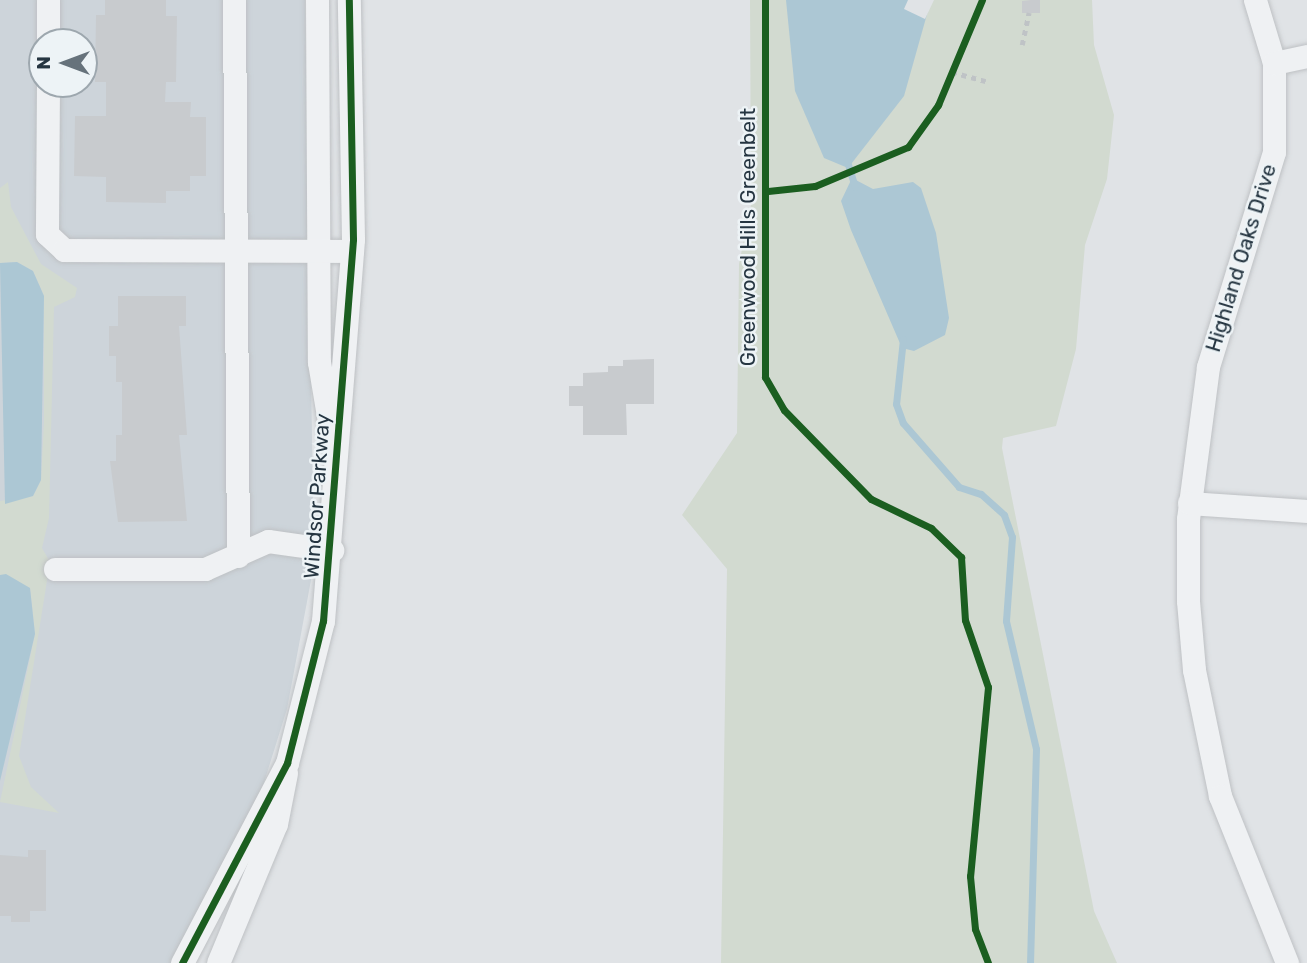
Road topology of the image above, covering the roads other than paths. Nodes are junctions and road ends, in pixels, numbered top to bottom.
1 (48, 0) edge
2 (234, 0) edge
3 (317, 0) edge
4 (349, 0) edge
5 (1255, 0) edge
6 (48, 28) edge
7 (1307, 55) edge
8 (1274, 63) junction
9 (47, 98) edge
10 (318, 249) junction
11 (234, 250) junction
12 (352, 251) junction
13 (336, 465) junction
14 (1189, 503) junction
15 (1307, 511) edge
16 (332, 550) junction
17 (238, 556) junction
18 (55, 569) dead end
19 (287, 763) junction
20 (181, 963) edge
21 (218, 963) edge
22 (1287, 963) edge

1 - 6 street
2 - 11 street
3 - 10 street, Windsor Parkway
4 - 12 street, Windsor Parkway
5 - 8 street, Highland Oaks Drive
7 - 8 street
8 - 14 street, Highland Oaks Drive
9 - 11 street
10 - 11 street
10 - 12 street
10 - 13 street, Windsor Parkway
11 - 17 street
12 - 13 street, Windsor Parkway
13 - 16 street, Windsor Parkway
14 - 15 street
14 - 22 street, Highland Oaks Drive
16 - 17 street
16 - 19 street, Windsor Parkway
17 - 18 street
19 - 20 street, Windsor Parkway
19 - 21 street, Windsor Parkway

